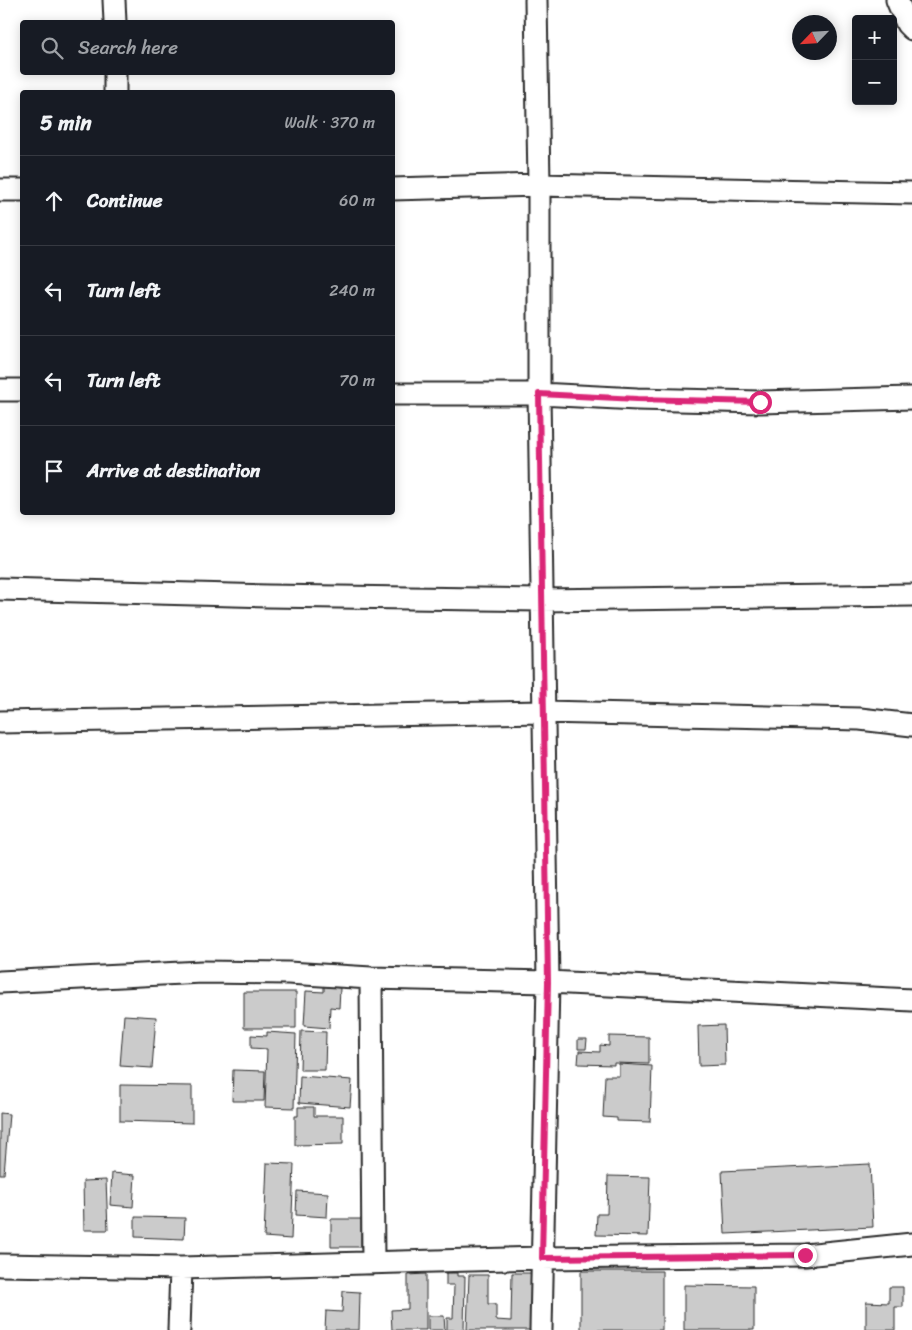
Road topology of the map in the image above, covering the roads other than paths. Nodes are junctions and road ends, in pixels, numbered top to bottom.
1 (114, 0) edge
2 (536, 0) edge
3 (897, 0) edge
4 (115, 20) edge
5 (912, 29) edge
6 (115, 75) edge
7 (115, 90) edge
8 (539, 185) junction
9 (395, 189) edge
10 (0, 190) edge
11 (20, 190) edge
12 (912, 193) edge
13 (0, 390) edge
14 (20, 390) edge
15 (395, 394) edge
16 (539, 394) junction
17 (912, 398) edge
18 (0, 589) edge
19 (912, 595) edge
20 (542, 600) junction
21 (543, 712) junction
22 (0, 722) edge
23 (912, 725) edge
24 (371, 978) junction
25 (0, 982) edge
26 (548, 982) junction
27 (912, 1000) edge
28 (912, 1244) edge
29 (542, 1258) junction
30 (373, 1263) junction
31 (0, 1265) edge
32 (181, 1268) junction
33 (179, 1330) edge
34 (541, 1330) edge

1 - 4 street
2 - 8 street
3 - 5 street
6 - 7 street
8 - 9 street
8 - 12 street
8 - 16 street
10 - 11 street
13 - 14 street
15 - 16 street
16 - 17 street
16 - 20 street
18 - 20 street
19 - 20 street
20 - 21 street
21 - 22 street
21 - 23 street
21 - 26 street
24 - 25 street
24 - 26 street
24 - 30 street
26 - 27 street
26 - 29 street
28 - 29 street
29 - 30 street
29 - 34 street
30 - 32 street
31 - 32 street
32 - 33 street

